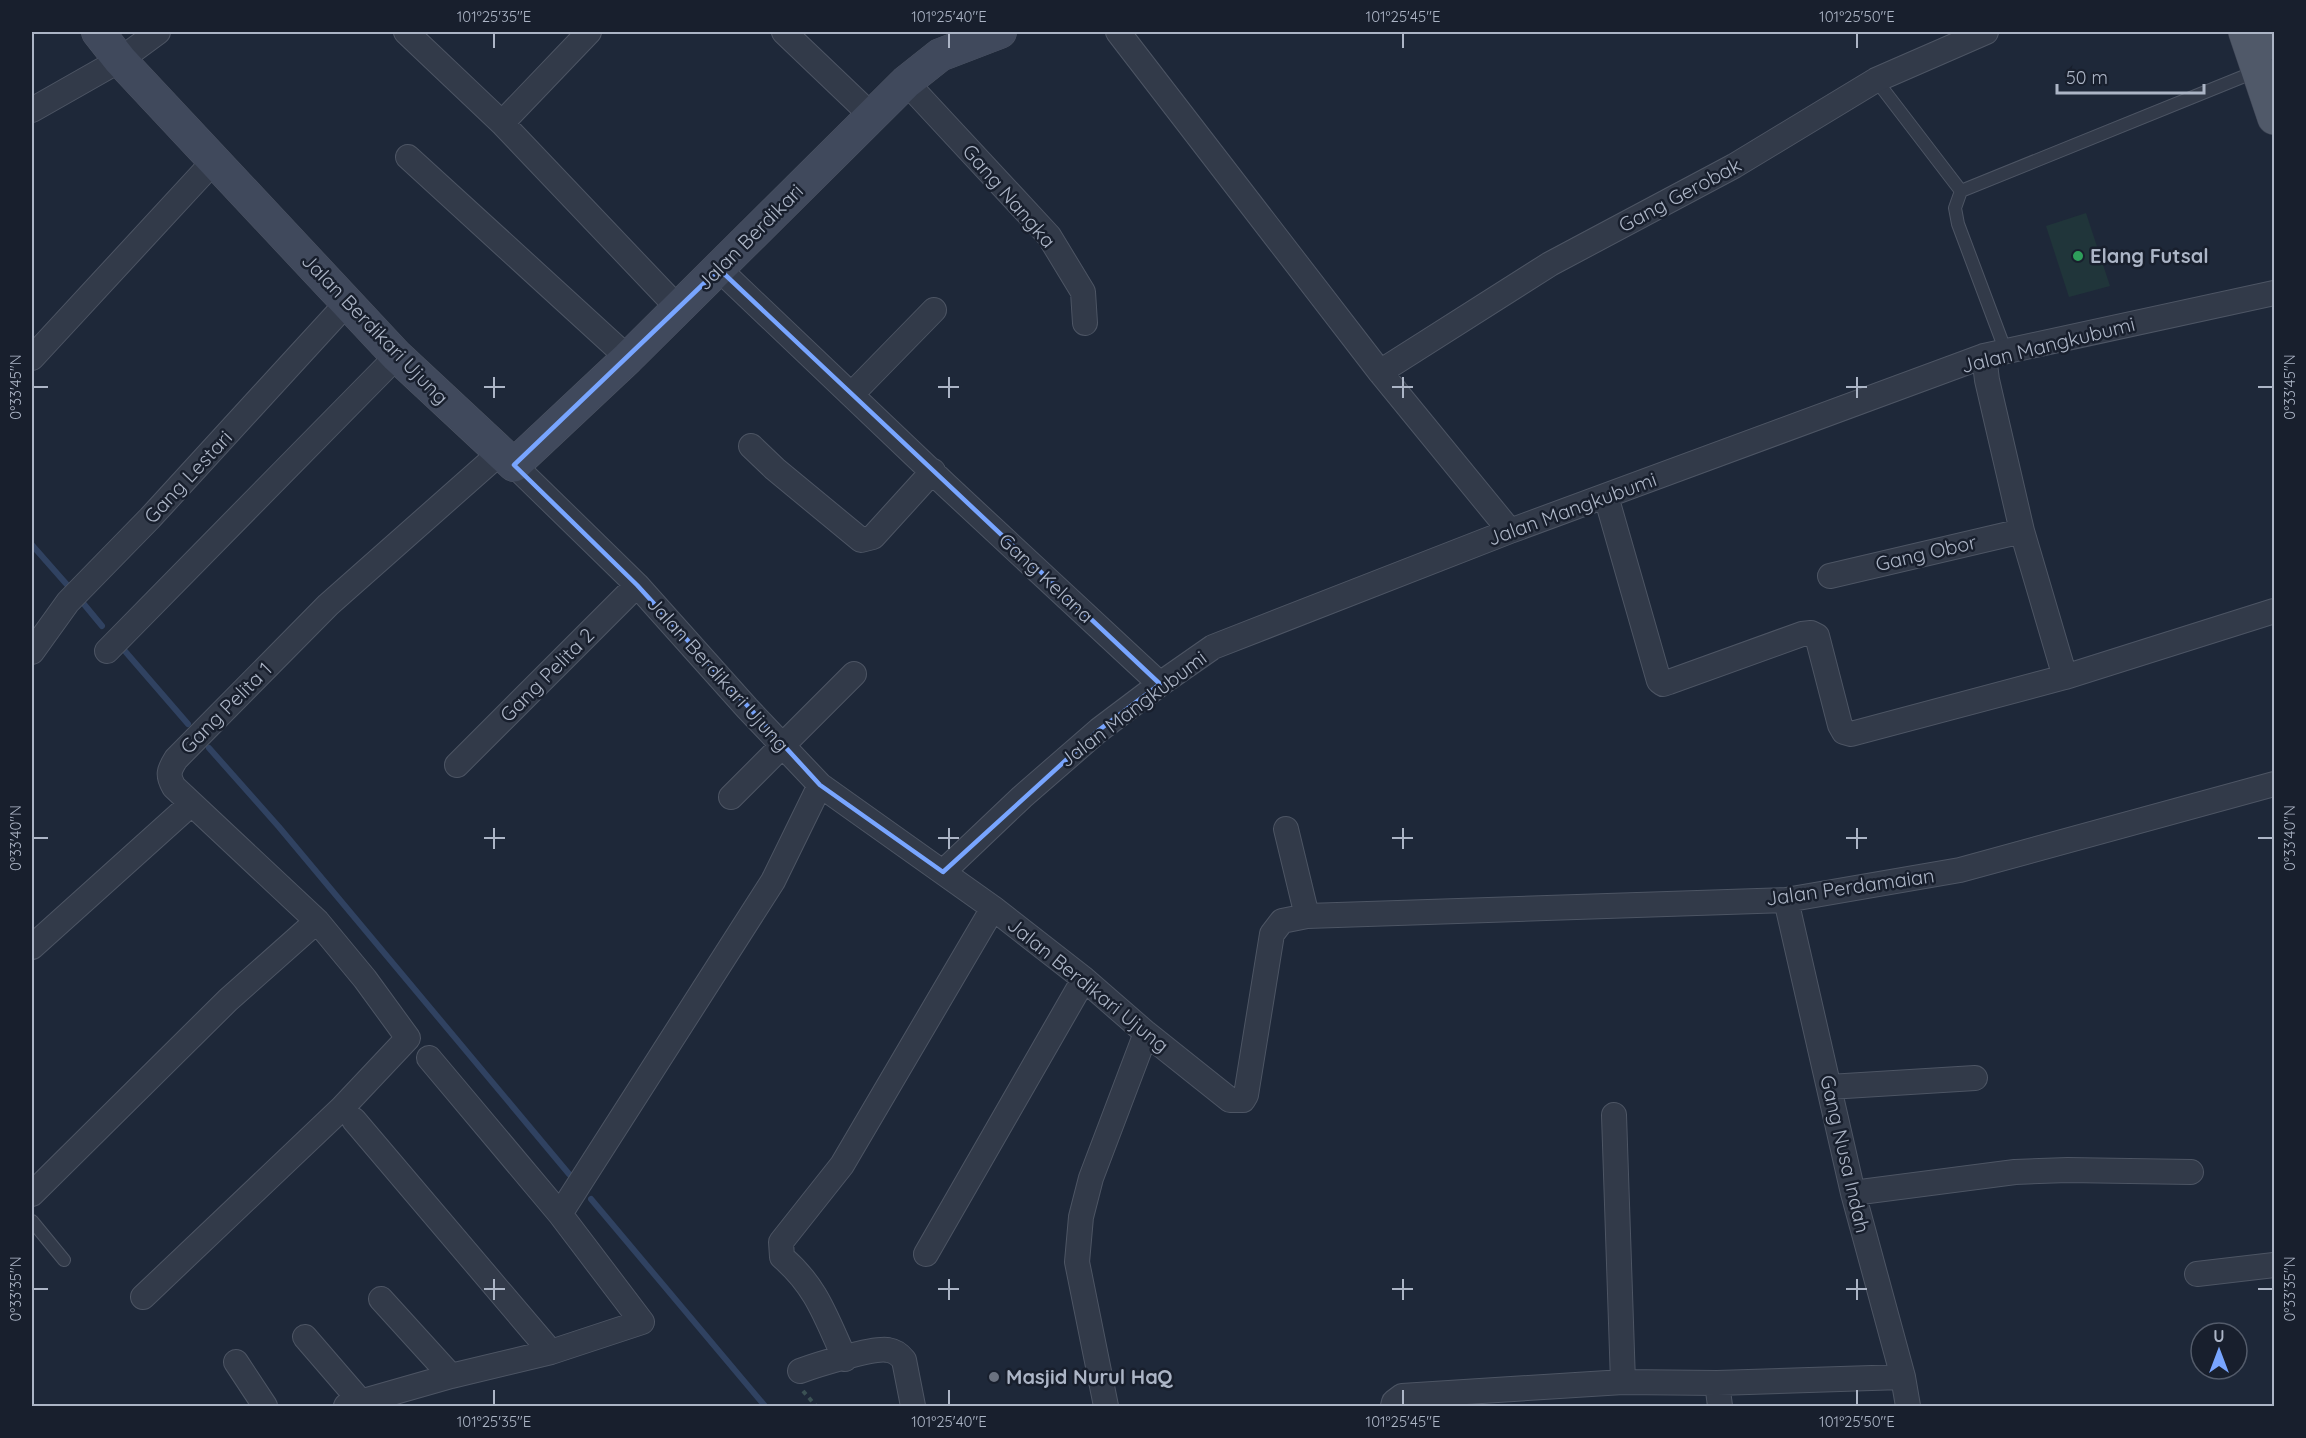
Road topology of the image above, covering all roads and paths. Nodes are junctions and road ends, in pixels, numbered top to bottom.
1 (98, 32) edge
2 (159, 32) edge
3 (406, 32) edge
4 (784, 32) edge
5 (1000, 32) edge
6 (1118, 32) edge
7 (1986, 32) edge
8 (2245, 32) edge
9 (2271, 32) edge
10 (576, 36) edge
11 (2266, 57) edge
12 (120, 60) junction
13 (1876, 80) junction
14 (906, 82) junction
15 (32, 110) edge
16 (872, 116) junction
17 (2274, 118) edge
18 (502, 123) junction
19 (408, 157) dead end
20 (215, 160) junction
21 (1961, 191) junction
22 (719, 269) junction
23 (2274, 293) edge
24 (347, 303) junction
25 (678, 308) junction
26 (934, 310) dead end
27 (1085, 323) dead end
28 (1995, 354) junction
29 (397, 356) junction
30 (32, 358) edge
31 (628, 358) junction
32 (1380, 372) junction
33 (852, 394) junction
34 (752, 446) dead end
35 (508, 459) junction
36 (933, 471) junction
37 (1606, 496) junction
38 (1510, 531) junction
39 (2022, 531) junction
40 (1830, 576) dead end
41 (637, 585) junction
42 (2274, 611) edge
43 (107, 651) dead end
44 (32, 652) edge
45 (854, 674) dead end
46 (2065, 677) junction
47 (1160, 684) junction
48 (781, 744) junction
49 (457, 765) dead end
50 (2274, 784) edge
51 (820, 785) junction
52 (731, 797) dead end
53 (191, 804) junction
54 (1286, 829) dead end
55 (943, 872) junction
56 (1786, 900) junction
57 (993, 908) junction
58 (1307, 916) junction
59 (317, 921) junction
60 (32, 948) edge
61 (1084, 979) junction
62 (1146, 1033) junction
63 (429, 1058) dead end
64 (1975, 1078) dead end
65 (1830, 1087) junction
66 (1614, 1115) dead end
67 (354, 1120) dead end
68 (2191, 1172) dead end
69 (1853, 1193) junction
70 (32, 1194) edge
71 (560, 1214) junction
72 (32, 1221) edge
73 (926, 1254) dead end
74 (63, 1260) dead end
75 (2274, 1265) edge
76 (2197, 1274) dead end
77 (143, 1297) dead end
78 (381, 1299) dead end
79 (305, 1337) dead end
80 (551, 1352) junction
81 (845, 1359) junction
82 (236, 1362) dead end
83 (800, 1371) dead end
84 (451, 1376) junction
85 (1903, 1377) junction
86 (1623, 1382) junction
87 (1719, 1395) edge
88 (354, 1405) edge
89 (266, 1407) edge
90 (913, 1407) edge
91 (1106, 1407) edge
92 (1393, 1407) edge
93 (1908, 1407) edge

1 - 12 street, Jalan Berdikari Ujung
2 - 12 street
3 - 18 street
4 - 16 street
5 - 14 street, Jalan Berdikari
6 - 32 street
7 - 13 street, Gang Gerobak
8 - 11 main road
9 - 11 main road
10 - 18 street
11 - 17 main road
11 - 21 lane
12 - 15 street
12 - 20 street, Jalan Berdikari Ujung
13 - 21 lane
13 - 32 street, Gang Gerobak
14 - 16 street, Jalan Berdikari
14 - 27 street, Gang Nangka
16 - 22 street, Jalan Berdikari
18 - 25 street
19 - 31 street
20 - 24 street, Jalan Berdikari Ujung
20 - 30 street
21 - 28 lane
22 - 25 street, Jalan Berdikari
22 - 33 street, Gang Kelana
23 - 28 street, Jalan Mangkubumi
24 - 29 street, Jalan Berdikari Ujung
24 - 44 street, Gang Lestari
25 - 31 street, Jalan Berdikari
26 - 33 street
28 - 37 street, Jalan Mangkubumi
28 - 39 street
29 - 35 street, Jalan Berdikari Ujung
29 - 43 street
31 - 35 street, Jalan Berdikari
32 - 38 street
33 - 36 street, Gang Kelana
34 - 36 street
35 - 41 street, Jalan Berdikari Ujung
35 - 53 street, Gang Pelita 1
36 - 47 street, Gang Kelana
37 - 38 street, Jalan Mangkubumi
37 - 46 street
38 - 47 street, Jalan Mangkubumi
39 - 40 street, Gang Obor
39 - 46 street
41 - 48 street, Jalan Berdikari Ujung
41 - 49 street, Gang Pelita 2
42 - 46 street
45 - 48 street
47 - 55 street, Jalan Mangkubumi
48 - 51 street, Jalan Berdikari Ujung
48 - 52 street
50 - 56 street, Jalan Perdamaian
51 - 55 street, Jalan Berdikari Ujung
51 - 71 street
53 - 59 street, Gang Pelita 1
53 - 60 street
54 - 58 street
55 - 57 street, Jalan Berdikari Ujung
56 - 58 street, Jalan Perdamaian
56 - 65 street, Gang Nusa Indah
57 - 61 street, Jalan Berdikari Ujung
57 - 81 street
58 - 62 street, Jalan Berdikari Ujung
59 - 70 street
59 - 77 street, Gang Pelita 1
61 - 62 street, Jalan Berdikari Ujung
61 - 73 street
62 - 91 street
63 - 71 street
64 - 65 street
65 - 69 street, Gang Nusa Indah
66 - 86 street
67 - 80 street
68 - 69 street
69 - 85 street, Gang Nusa Indah
71 - 80 street
72 - 74 lane
75 - 76 street
78 - 84 street
79 - 88 street
80 - 84 street
81 - 83 street
81 - 90 street
82 - 89 street
84 - 88 street
85 - 87 street
85 - 93 street, Gang Nusa Indah
86 - 87 street
86 - 92 street

